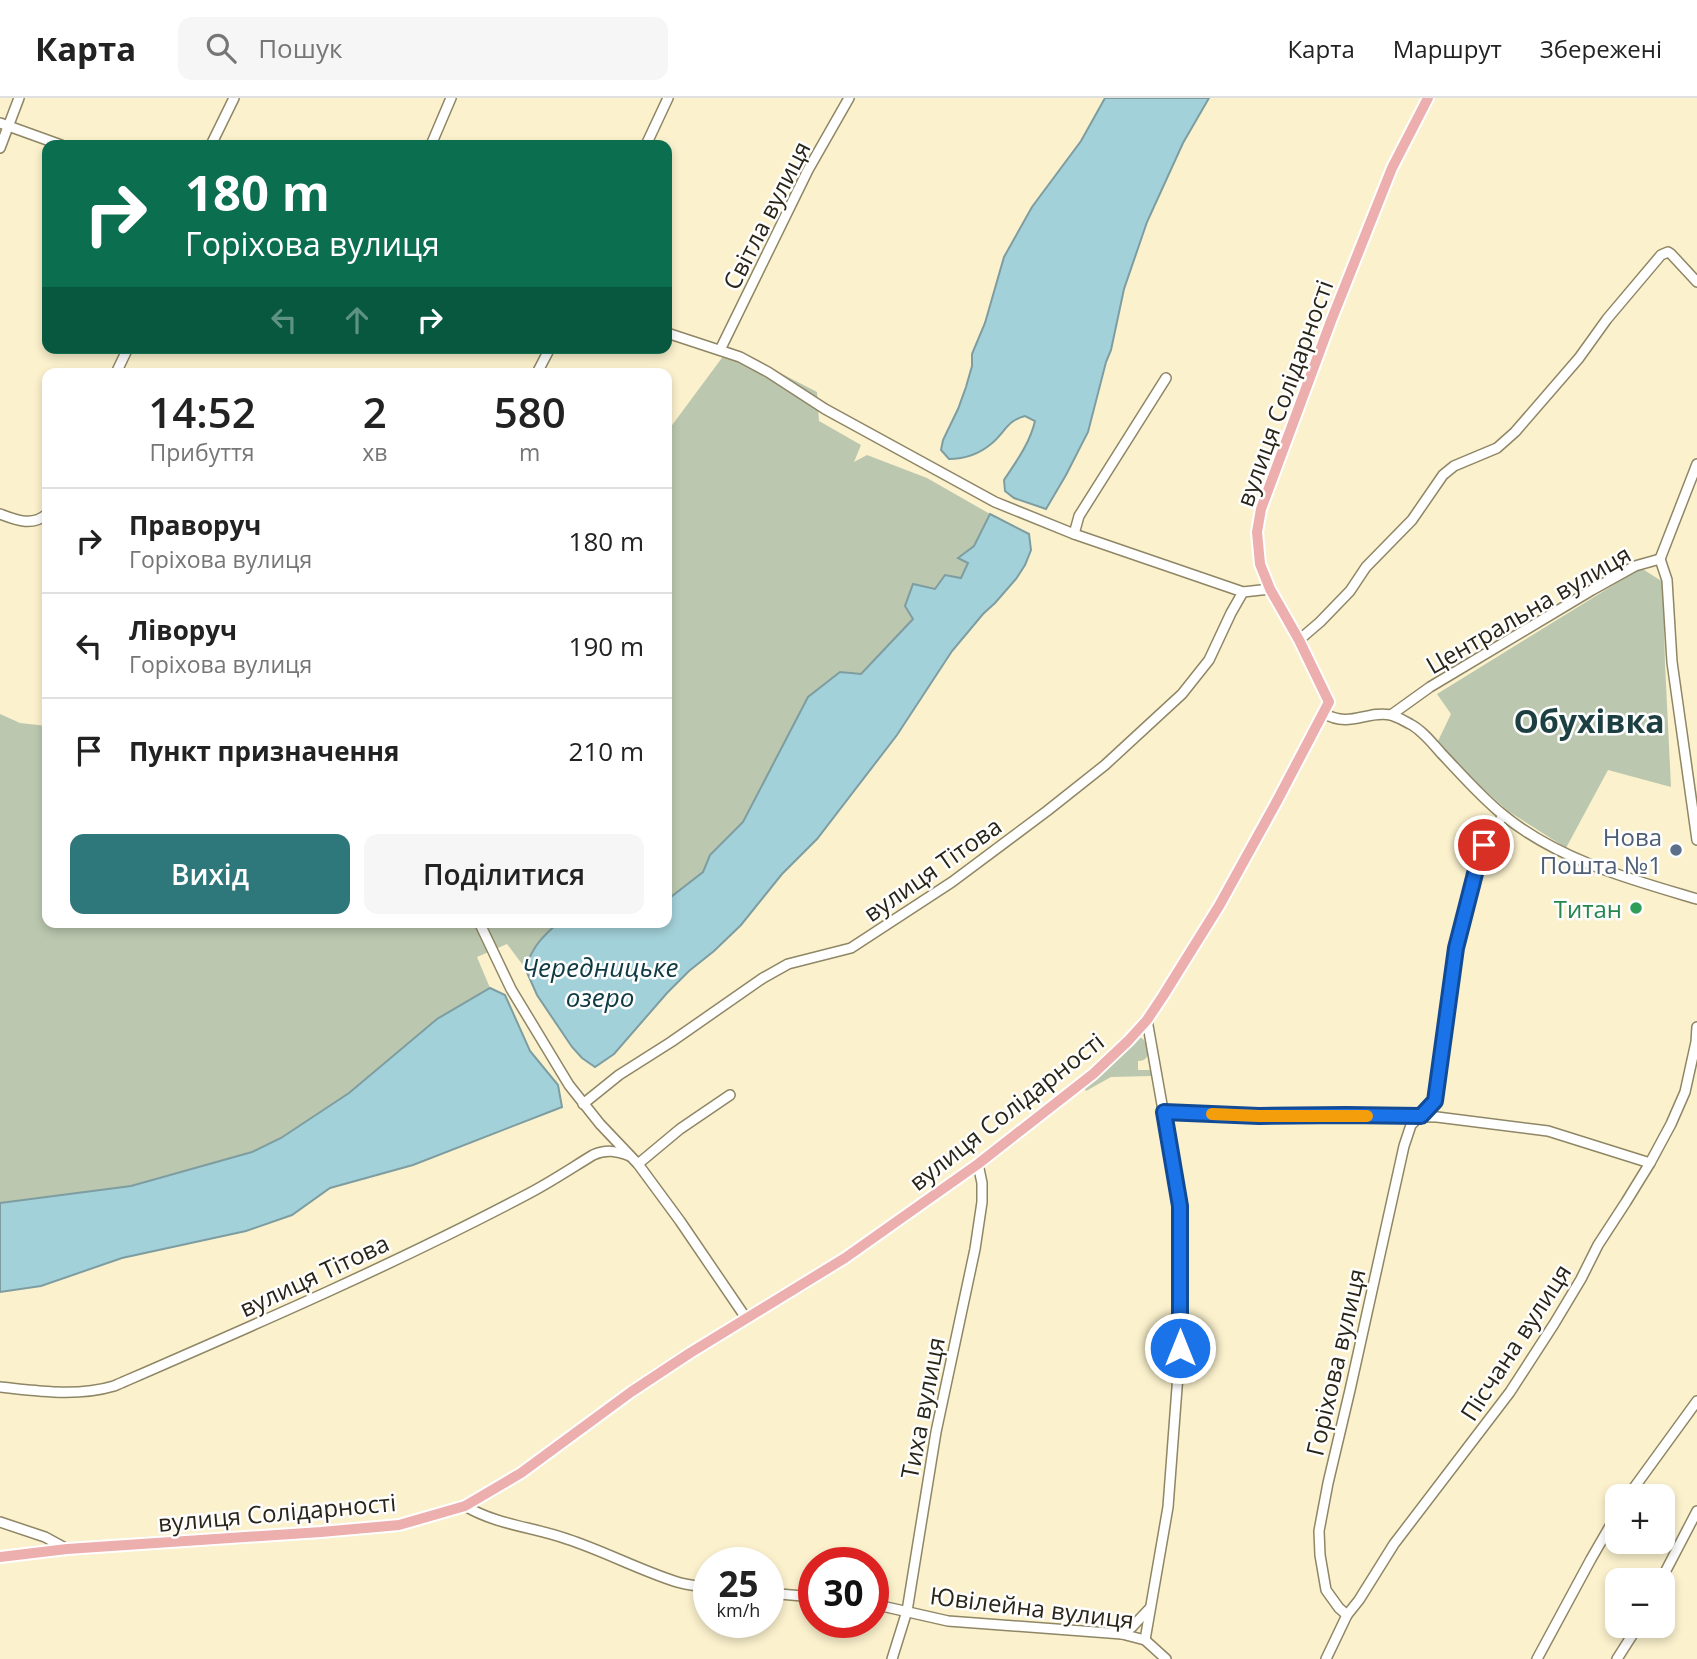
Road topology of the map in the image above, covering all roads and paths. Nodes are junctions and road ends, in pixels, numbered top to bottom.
1 (19, 98) edge
2 (234, 98) edge
3 (451, 98) edge
4 (668, 98) edge
5 (849, 98) edge
6 (1428, 98) edge
7 (5, 124) edge
8 (48, 140) edge
9 (213, 140) edge
10 (433, 140) edge
11 (648, 140) edge
12 (0, 148) edge
13 (1697, 282) edge
14 (672, 334) edge
15 (720, 350) junction
16 (1166, 379) dead end
17 (1697, 464) edge
18 (0, 514) edge
19 (42, 518) edge
20 (1074, 534) junction
21 (1660, 559) junction
22 (1270, 589) junction
23 (1243, 592) junction
24 (1299, 640) junction
25 (1323, 713) junction
26 (1391, 715) junction
27 (1503, 815) junction
28 (1697, 840) edge
29 (1697, 899) edge
30 (482, 928) edge
31 (1147, 1020) junction
32 (1697, 1027) edge
33 (730, 1095) dead end
34 (583, 1104) junction
35 (1164, 1112) junction
36 (1421, 1116) junction
37 (630, 1156) junction
38 (1650, 1163) junction
39 (638, 1164) junction
40 (978, 1164) junction
41 (746, 1318) junction
42 (0, 1387) edge
43 (1697, 1401) edge
44 (1637, 1484) edge
45 (465, 1506) junction
46 (1697, 1511) edge
47 (0, 1522) edge
48 (1605, 1535) edge
49 (67, 1549) junction
50 (0, 1557) edge
51 (1667, 1568) edge
52 (693, 1585) edge
53 (889, 1607) edge
54 (1151, 1607) junction
55 (907, 1611) junction
56 (1347, 1615) junction
57 (1122, 1634) junction
58 (1630, 1638) edge
59 (1145, 1640) junction
60 (892, 1659) edge
61 (1166, 1659) edge
62 (1326, 1659) edge
63 (1537, 1659) edge
64 (1617, 1659) edge

1 - 7 street
2 - 9 street
3 - 10 street
4 - 11 street
5 - 15 street, Світла вулиця
6 - 22 main road, вулиця Солідарності
7 - 8 street
7 - 12 street
13 - 24 street
14 - 15 street
15 - 20 street
16 - 20 street
17 - 21 street
18 - 19 street
20 - 23 street
21 - 26 street, Центральна вулиця
21 - 28 street, Центральна вулиця
22 - 23 street
22 - 24 main road, вулиця Солідарності
23 - 34 street, вулиця Тітова
24 - 25 main road, вулиця Солідарності
25 - 26 street, Центральна вулиця
25 - 31 main road, вулиця Солідарності
26 - 27 street
27 - 29 street
27 - 36 street, Горіхова вулиця
30 - 34 street
31 - 35 street
31 - 40 main road, вулиця Солідарності
32 - 38 street, Пісчана вулиця
33 - 39 street
34 - 37 street
35 - 36 street
35 - 54 street
36 - 38 street
36 - 56 street, Горіхова вулиця
37 - 39 street
37 - 42 street, вулиця Тітова
38 - 56 street, Пісчана вулиця
39 - 41 street
40 - 41 main road, вулиця Солідарності
40 - 55 street, Тиха вулиця
41 - 45 main road, вулиця Солідарності
43 - 44 street
45 - 49 main road, вулиця Солідарності
45 - 52 street
46 - 51 street
47 - 49 street, вулиця Солідарності
48 - 63 street
49 - 50 main road
53 - 55 street, Ювілейна вулиця
54 - 57 street
54 - 59 street
55 - 57 street, Ювілейна вулиця
55 - 60 street, Тиха вулиця
56 - 62 street, Пісчана вулиця
57 - 59 street, Ювілейна вулиця
58 - 64 street
59 - 61 street

